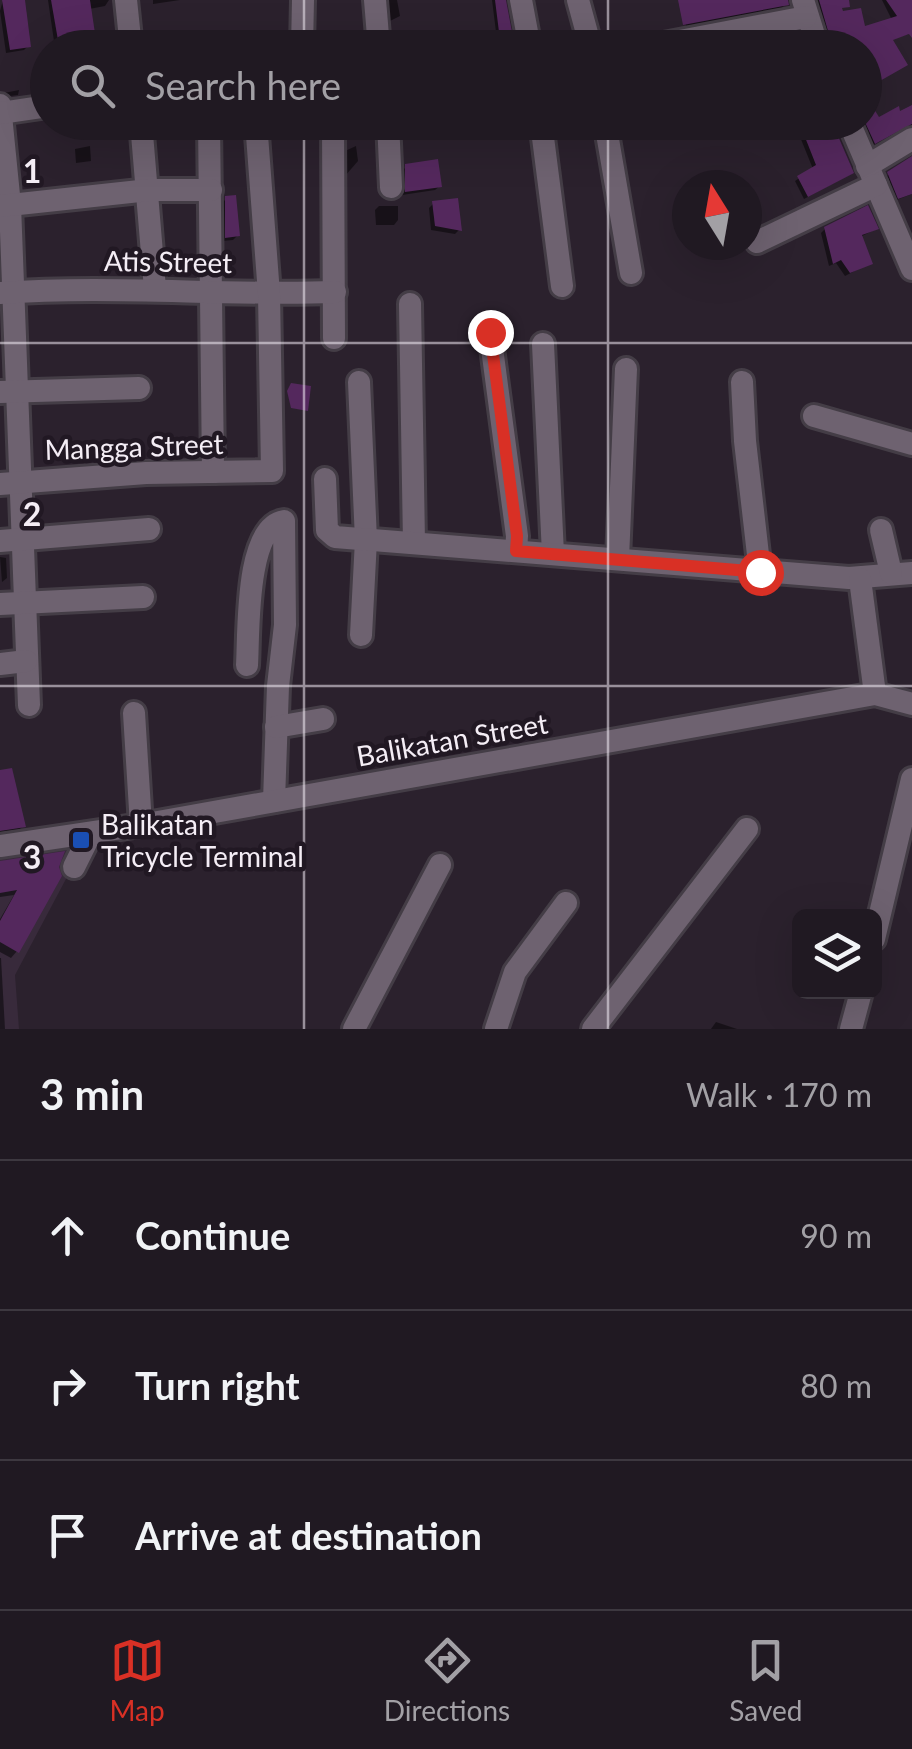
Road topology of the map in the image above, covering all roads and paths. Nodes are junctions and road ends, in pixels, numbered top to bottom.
1 (126, 0) edge
2 (303, 0) edge
3 (376, 0) edge
4 (521, 0) edge
5 (578, 0) edge
6 (804, 9) edge
7 (130, 30) edge
8 (302, 30) edge
9 (378, 30) edge
10 (527, 30) edge
11 (586, 30) edge
12 (717, 30) edge
13 (0, 105) edge
14 (30, 109) edge
15 (0, 113) edge
16 (912, 139) edge
17 (143, 140) edge
18 (209, 140) edge
19 (257, 140) edge
20 (332, 140) edge
21 (389, 140) edge
22 (543, 140) edge
23 (608, 140) edge
24 (856, 140) edge
25 (871, 176) junction
26 (391, 187) dead end
27 (149, 190) junction
28 (210, 190) junction
29 (5, 206) edge
30 (762, 240) edge
31 (912, 269) edge
32 (631, 273) dead end
33 (562, 286) dead end
34 (156, 288) junction
35 (6, 292) edge
36 (213, 292) junction
37 (334, 292) junction
38 (270, 294) junction
39 (410, 304) dead end
40 (490, 332) dead end
41 (334, 338) dead end
42 (543, 344) dead end
43 (626, 369) dead end
44 (359, 382) dead end
45 (742, 382) dead end
46 (139, 388) dead end
47 (8, 391) edge
48 (814, 416) dead end
49 (912, 444) edge
50 (213, 472) junction
51 (325, 479) dead end
52 (10, 483) edge
53 (149, 529) dead end
54 (880, 530) dead end
55 (11, 540) edge
56 (366, 540) junction
57 (414, 543) junction
58 (516, 551) junction
59 (553, 554) junction
60 (618, 559) junction
61 (760, 572) junction
62 (902, 573) edge
63 (860, 578) junction
64 (143, 596) dead end
65 (24, 602) junction
66 (0, 604) edge
67 (361, 635) dead end
68 (26, 661) junction
69 (0, 664) edge
70 (247, 665) dead end
71 (875, 694) junction
72 (909, 695) edge
73 (29, 705) dead end
74 (134, 713) dead end
75 (323, 718) dead end
76 (276, 728) junction
77 (912, 780) edge
78 (274, 802) junction
79 (140, 825) junction
80 (748, 829) dead end
81 (91, 832) junction
82 (0, 846) edge
83 (440, 864) dead end
84 (74, 867) dead end
85 (566, 903) dead end
86 (881, 909) edge
87 (860, 999) edge
88 (354, 1029) edge
89 (496, 1029) edge
90 (594, 1029) edge
91 (852, 1029) edge

1 - 7 street
2 - 8 street
3 - 9 street
4 - 10 street
5 - 11 street
6 - 12 street
13 - 15 street
14 - 15 street
15 - 29 street
16 - 25 street
17 - 27 street
18 - 28 street
19 - 38 street
20 - 37 street
21 - 26 street
22 - 33 street
23 - 32 street
24 - 25 street
25 - 30 street
25 - 31 street
27 - 28 street
27 - 29 street
27 - 34 street
28 - 36 street
29 - 35 street
34 - 35 street, Atis Street
34 - 36 street, Atis Street
35 - 47 street
36 - 38 street, Atis Street
36 - 50 street
37 - 38 street, Atis Street
37 - 41 street
38 - 50 street, Mangga Street
39 - 57 street
40 - 58 street
42 - 59 street
43 - 60 street
44 - 56 street
45 - 61 street
46 - 47 street
47 - 52 street
48 - 49 street
50 - 52 street, Mangga Street
51 - 56 street
52 - 55 street
53 - 55 street
54 - 62 street
55 - 65 street
56 - 57 street
56 - 67 street
57 - 58 street
58 - 59 street
59 - 60 street
60 - 61 street
61 - 63 street
62 - 63 street
63 - 71 street
64 - 65 street
65 - 66 street
65 - 68 street
68 - 69 street
68 - 73 street
70 - 76 street
71 - 72 street, Balikatan Street
71 - 78 street, Balikatan Street
74 - 79 street
75 - 76 street
76 - 78 street
77 - 86 street
78 - 79 street, Balikatan Street
79 - 81 street, Balikatan Street
80 - 90 street
81 - 82 street, Balikatan Street
81 - 84 street
83 - 88 street
85 - 89 street
87 - 91 street

